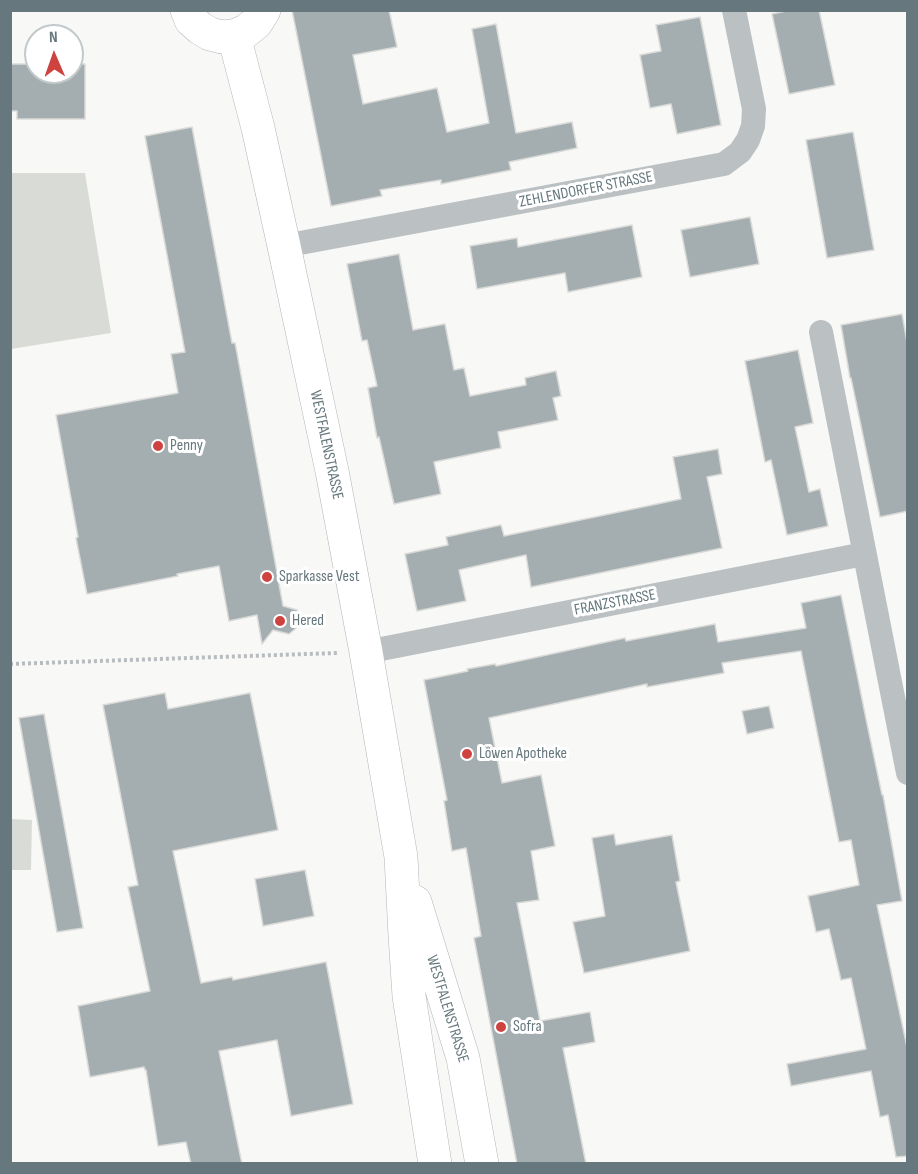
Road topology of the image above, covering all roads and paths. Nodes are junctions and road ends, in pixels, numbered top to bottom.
1 (187, 10) edge
2 (264, 10) edge
3 (734, 10) edge
4 (234, 36) junction
5 (284, 246) junction
6 (821, 332) dead end
7 (864, 554) junction
8 (366, 652) junction
9 (10, 664) edge
10 (908, 773) edge
11 (401, 857) junction
12 (435, 1164) edge
13 (482, 1164) edge

1 - 4 main road
2 - 4 main road
3 - 5 street, ZEHLENDORFER STRASSE
4 - 5 main road, WESTFALENSTRASSE
5 - 8 main road, WESTFALENSTRASSE
6 - 7 street
7 - 8 street, FRANZSTRASSE
7 - 10 street
8 - 9 path
8 - 11 main road, WESTFALENSTRASSE
11 - 12 main road, WESTFALENSTRASSE
11 - 13 main road, WESTFALENSTRASSE

